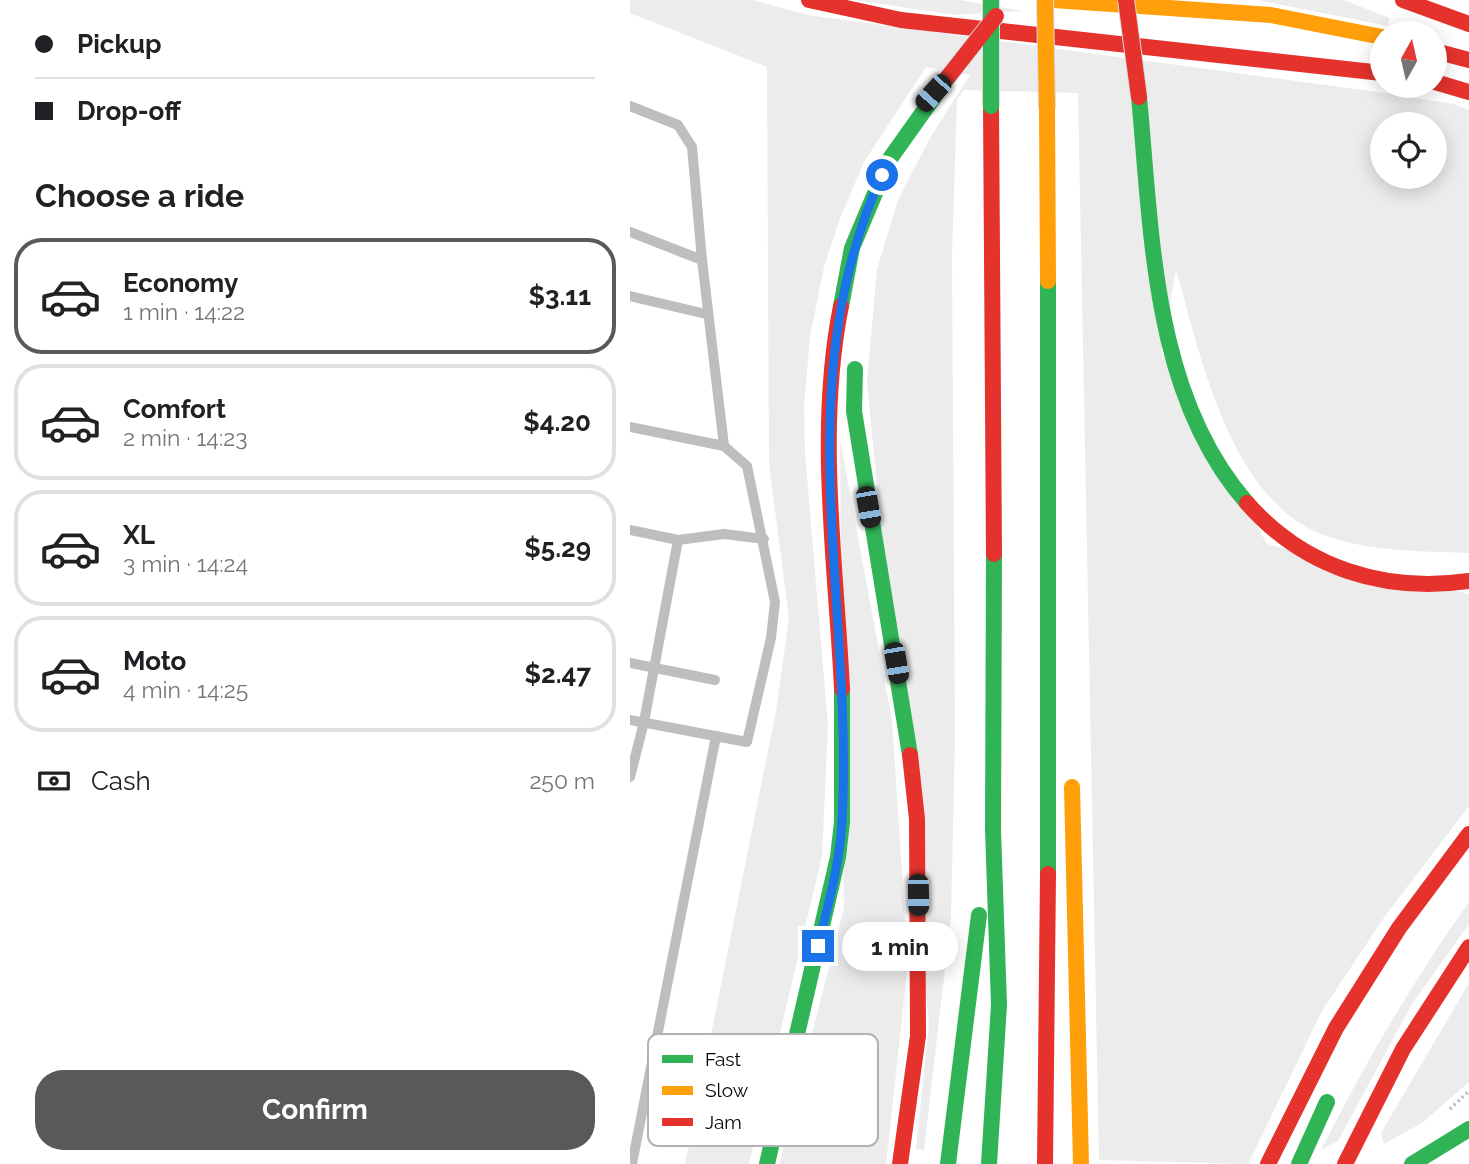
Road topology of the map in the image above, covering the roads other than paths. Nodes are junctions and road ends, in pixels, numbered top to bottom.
1 (809, 0) edge
2 (1045, 0) edge
3 (1053, 0) edge
4 (1126, 0) edge
5 (1403, 0) edge
6 (998, 4) edge
7 (1469, 24) edge
8 (1370, 35) edge
9 (1447, 54) edge
10 (1469, 60) edge
11 (1370, 72) edge
12 (948, 77) junction
13 (1447, 86) edge
14 (1469, 92) edge
15 (630, 106) edge
16 (630, 232) edge
17 (874, 240) dead end
18 (702, 260) junction
19 (630, 296) edge
20 (706, 314) junction
21 (855, 346) dead end
22 (630, 427) edge
23 (724, 446) junction
24 (630, 530) edge
25 (764, 539) junction
26 (678, 540) junction
27 (1469, 581) edge
28 (1049, 608) junction
29 (630, 663) edge
30 (654, 668) junction
31 (715, 680) dead end
32 (1064, 683) dead end
33 (630, 720) edge
34 (644, 722) junction
35 (716, 736) junction
36 (1071, 775) dead end
37 (630, 777) edge
38 (993, 830) junction
39 (1469, 834) edge
40 (1469, 947) edge
41 (658, 1034) edge
42 (798, 1034) edge
43 (648, 1082) edge
44 (1333, 1090) dead end
45 (1469, 1114) edge
46 (1469, 1129) edge
47 (771, 1146) edge
48 (1441, 1147) junction
49 (1301, 1158) edge
50 (1270, 1159) edge
51 (632, 1164) edge
52 (767, 1164) edge
53 (900, 1164) edge
54 (948, 1164) edge
55 (989, 1164) edge
56 (1045, 1164) edge
57 (1081, 1164) edge
58 (1345, 1164) edge
59 (1412, 1164) edge

1 - 11 main road
2 - 28 main road, bridge
3 - 8 main road
4 - 27 main road, bridge
5 - 7 main road
6 - 12 main road, bridge
6 - 38 main road, bridge
9 - 10 main road
12 - 17 main road
12 - 42 main road
13 - 14 main road
15 - 18 lane
16 - 18 lane
18 - 20 lane
19 - 20 lane
20 - 23 lane
21 - 53 main road
22 - 23 lane
23 - 25 lane
24 - 26 lane
25 - 26 lane
25 - 35 lane
26 - 30 lane
28 - 32 main road
28 - 56 main road
29 - 30 lane
30 - 31 lane
30 - 34 lane
33 - 34 lane
34 - 35 lane
34 - 37 lane
35 - 41 lane
36 - 57 main road
38 - 54 main road
38 - 55 main road
39 - 50 main road
40 - 58 main road
43 - 51 lane
44 - 49 main road
45 - 48 main road
46 - 48 main road
47 - 52 main road
48 - 59 main road

